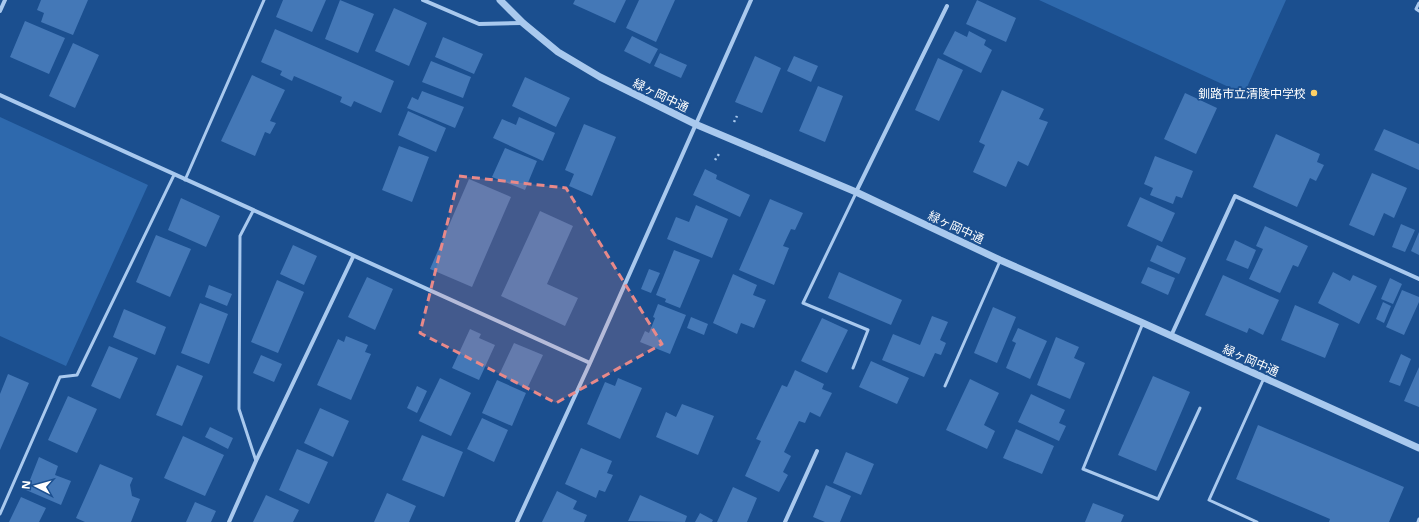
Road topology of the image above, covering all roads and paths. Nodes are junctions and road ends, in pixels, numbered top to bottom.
1 (5, 0) edge
2 (264, 0) edge
3 (423, 0) edge
4 (500, 0) edge
5 (751, 0) edge
6 (1419, 3) edge
7 (946, 6) dead end
8 (1419, 11) edge
9 (0, 12) edge
10 (523, 23) junction
11 (0, 96) edge
12 (696, 124) junction
13 (174, 175) junction
14 (185, 180) junction
15 (856, 192) junction
16 (253, 211) junction
17 (353, 256) junction
18 (1000, 260) junction
19 (1419, 279) edge
20 (1143, 323) junction
21 (1171, 336) junction
22 (590, 363) junction
23 (853, 368) dead end
24 (1264, 378) junction
25 (945, 386) dead end
26 (1200, 408) dead end
27 (1419, 448) edge
28 (817, 451) dead end
29 (256, 461) junction
30 (0, 514) edge
31 (1419, 519) edge
32 (229, 522) edge
33 (517, 522) edge
34 (785, 522) edge
35 (1257, 522) edge
36 (1418, 522) edge

1 - 9 street
2 - 14 lane
3 - 10 street
4 - 10 street, 緑ヶ岡中通
5 - 12 street
6 - 8 lane
7 - 15 street
10 - 12 street, 緑ヶ岡中通
11 - 13 street
12 - 15 street, 緑ヶ岡中通
12 - 22 street
13 - 14 street
13 - 30 lane
14 - 16 street
15 - 18 street, 緑ヶ岡中通
15 - 23 lane
16 - 17 street
16 - 29 lane
17 - 22 street
17 - 29 street
18 - 20 street, 緑ヶ岡中通
18 - 25 lane
19 - 21 street
20 - 21 street, 緑ヶ岡中通
20 - 26 lane
21 - 24 street, 緑ヶ岡中通
22 - 33 street
24 - 27 street, 緑ヶ岡中通
24 - 35 lane
28 - 34 street
29 - 32 street
31 - 36 lane

